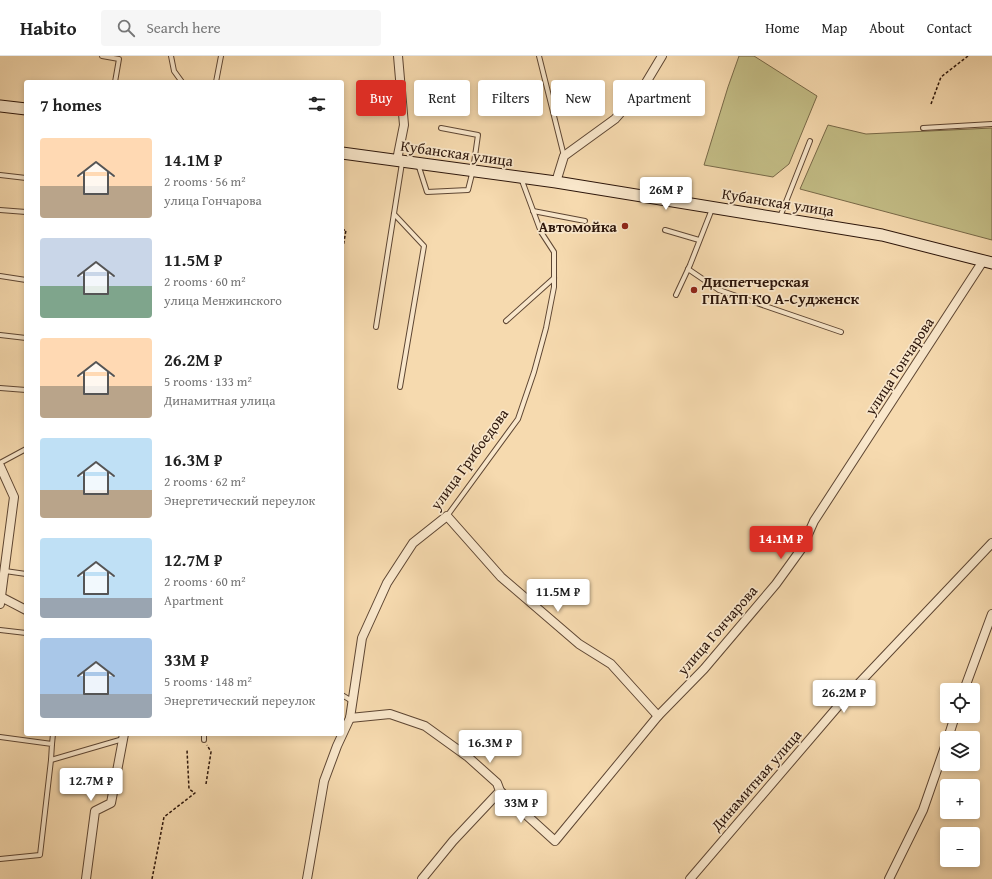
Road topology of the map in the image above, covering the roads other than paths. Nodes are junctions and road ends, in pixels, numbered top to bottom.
1 (102, 56) edge
2 (172, 56) edge
3 (221, 56) edge
4 (398, 56) edge
5 (538, 56) edge
6 (662, 56) edge
7 (115, 80) edge
8 (181, 80) edge
9 (216, 80) edge
10 (0, 106) edge
11 (24, 109) edge
12 (992, 124) edge
13 (442, 128) dead end
14 (923, 128) dead end
15 (810, 141) dead end
16 (344, 153) edge
17 (564, 156) junction
18 (400, 160) junction
19 (418, 163) junction
20 (474, 170) junction
21 (0, 175) edge
22 (520, 177) junction
23 (24, 178) edge
24 (556, 182) junction
25 (712, 206) junction
26 (0, 210) edge
27 (533, 211) junction
28 (24, 212) edge
29 (394, 214) junction
30 (780, 218) junction
31 (585, 221) dead end
32 (665, 230) dead end
33 (699, 240) junction
34 (988, 262) edge
35 (688, 269) junction
36 (0, 276) edge
37 (554, 278) junction
38 (24, 280) edge
39 (676, 296) dead end
40 (506, 321) dead end
41 (376, 327) dead end
42 (841, 332) dead end
43 (0, 335) edge
44 (24, 338) edge
45 (400, 387) dead end
46 (0, 388) edge
47 (24, 390) edge
48 (24, 450) edge
49 (0, 464) edge
50 (448, 516) junction
51 (992, 543) edge
52 (4, 572) junction
53 (24, 574) edge
54 (1, 600) edge
55 (24, 609) edge
56 (992, 614) edge
57 (0, 630) edge
58 (24, 633) edge
59 (984, 636) junction
60 (992, 639) edge
61 (967, 683) edge
62 (344, 696) edge
63 (353, 701) junction
64 (658, 716) junction
65 (350, 718) junction
66 (344, 731) edge
67 (53, 736) edge
68 (124, 736) edge
69 (204, 736) edge
70 (342, 736) edge
71 (0, 737) edge
72 (204, 740) road end
73 (52, 744) junction
74 (51, 760) junction
75 (940, 760) edge
76 (500, 791) junction
77 (0, 859) edge
78 (86, 879) edge
79 (307, 879) edge
80 (422, 879) edge
81 (690, 879) edge
82 (889, 879) edge

1 - 7 lane
2 - 8 lane
3 - 9 lane
4 - 18 street
5 - 17 lane
6 - 17 street
10 - 11 street
12 - 14 lane
13 - 20 lane
15 - 30 lane
16 - 18 street, Кубанская улица
17 - 24 street
18 - 19 street, Кубанская улица
18 - 29 lane
19 - 20 street, Кубанская улица
19 - 20 lane
20 - 22 street, Кубанская улица
21 - 23 lane
22 - 24 street, Кубанская улица
22 - 27 lane, улица Грибоедова
24 - 25 street, Кубанская улица
25 - 30 street, Кубанская улица
25 - 33 lane
26 - 28 lane
27 - 31 lane
27 - 37 lane, улица Грибоедова
29 - 41 lane
29 - 45 lane
30 - 34 street, Кубанская улица
32 - 33 lane
33 - 35 lane
34 - 64 street, улица Гончарова
35 - 39 lane
35 - 42 lane
36 - 38 lane
37 - 40 lane
37 - 50 lane, улица Грибоедова
43 - 44 lane
46 - 47 lane
48 - 49 lane
49 - 52 street
50 - 63 street, улица Грибоедова
50 - 64 street
51 - 81 street, Динамитная улица
52 - 53 lane
52 - 54 street
54 - 55 street
56 - 59 street
57 - 58 lane
59 - 60 street
59 - 61 street
62 - 63 lane
63 - 65 street, улица Грибоедова
64 - 76 street, улица Гончарова
65 - 66 street, улица Грибоедова
65 - 76 street
67 - 73 lane
68 - 74 lane
68 - 78 street
69 - 72 lane
70 - 79 street, улица Грибоедова
71 - 73 lane
73 - 74 lane
74 - 77 lane
75 - 82 street
76 - 80 street

